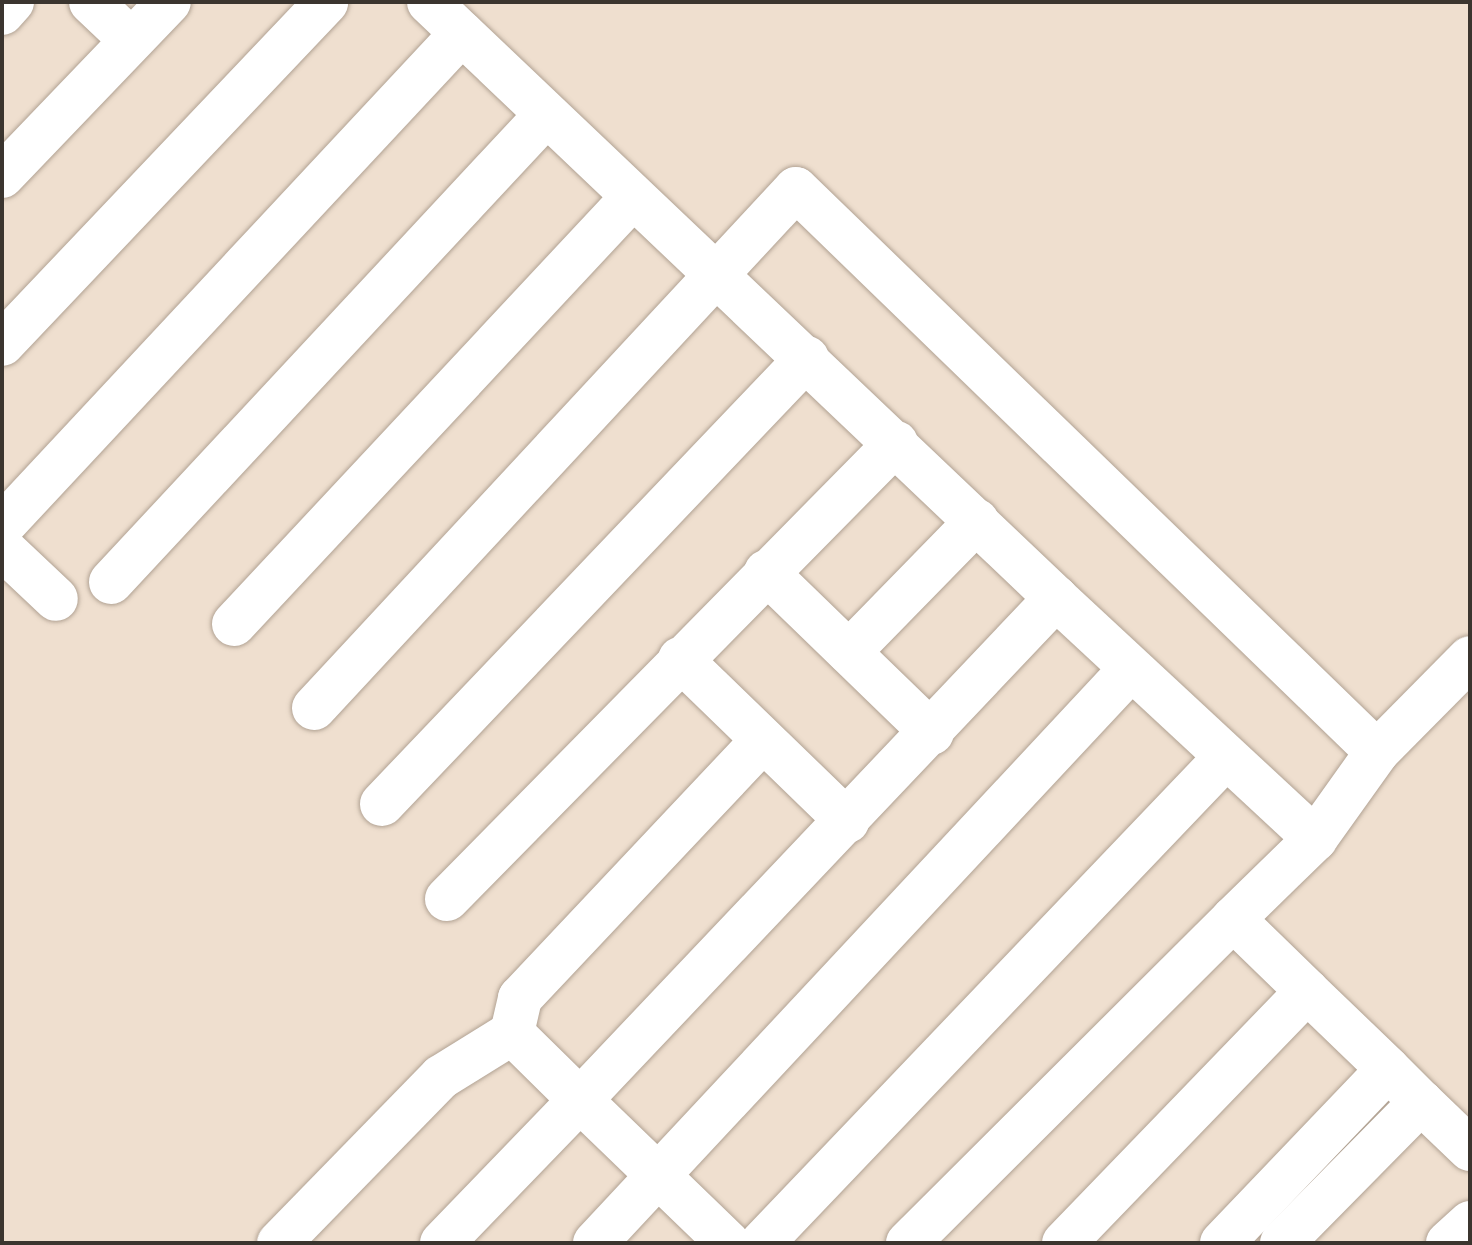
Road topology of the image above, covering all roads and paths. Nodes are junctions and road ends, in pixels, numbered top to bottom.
1 (12, 2) edge
2 (91, 2) edge
3 (169, 2) edge
4 (326, 2) edge
5 (429, 2) edge
6 (2, 13) edge
7 (462, 33) junction
8 (131, 40) junction
9 (546, 115) junction
10 (2, 176) edge
11 (632, 198) junction
12 (712, 275) junction
13 (2, 344) edge
14 (807, 358) junction
15 (896, 443) junction
16 (977, 521) junction
17 (2, 526) edge
18 (2, 548) edge
19 (766, 572) junction
20 (111, 582) dead end
21 (1056, 598) junction
22 (56, 599) dead end
23 (234, 624) dead end
24 (849, 652) junction
25 (1470, 658) edge
26 (680, 659) junction
27 (1129, 671) junction
28 (314, 708) dead end
29 (932, 733) junction
30 (763, 740) junction
31 (1377, 752) junction
32 (1226, 757) junction
33 (382, 804) dead end
34 (847, 821) junction
35 (1315, 839) junction
36 (447, 899) dead end
37 (1233, 919) junction
38 (1307, 991) junction
39 (512, 1033) junction
40 (1388, 1069) junction
41 (580, 1100) junction
42 (1421, 1102) junction
43 (1470, 1149) edge
44 (655, 1178) junction
45 (1470, 1223) edge
46 (279, 1243) edge
47 (442, 1243) edge
48 (595, 1243) edge
49 (728, 1243) edge
50 (762, 1243) edge
51 (908, 1243) edge
52 (1064, 1243) edge
53 (1222, 1243) edge
54 (1282, 1243) edge
55 (1448, 1243) edge

1 - 6 street
2 - 8 street
3 - 8 street
4 - 13 street
5 - 7 street
7 - 9 street
7 - 17 street
8 - 10 street
9 - 11 street
9 - 20 street
11 - 12 street
11 - 23 street
12 - 14 street
12 - 28 street
12 - 31 street
14 - 15 street
14 - 33 street
15 - 16 street
15 - 19 street
16 - 21 street
16 - 24 street
18 - 22 street
19 - 24 street
19 - 26 street
21 - 27 street
21 - 29 street
24 - 29 street
25 - 31 street
26 - 30 street
26 - 36 street
27 - 32 street
27 - 44 street
29 - 34 street
30 - 34 street
30 - 39 street
31 - 35 street
32 - 35 street
32 - 50 street
34 - 41 street
35 - 37 street
37 - 38 street
37 - 51 street
38 - 40 street
38 - 52 street
39 - 41 street
39 - 46 street
40 - 42 street
40 - 53 street
41 - 44 street
41 - 47 street
42 - 43 street
42 - 54 street
44 - 48 street
44 - 49 street
45 - 55 street

